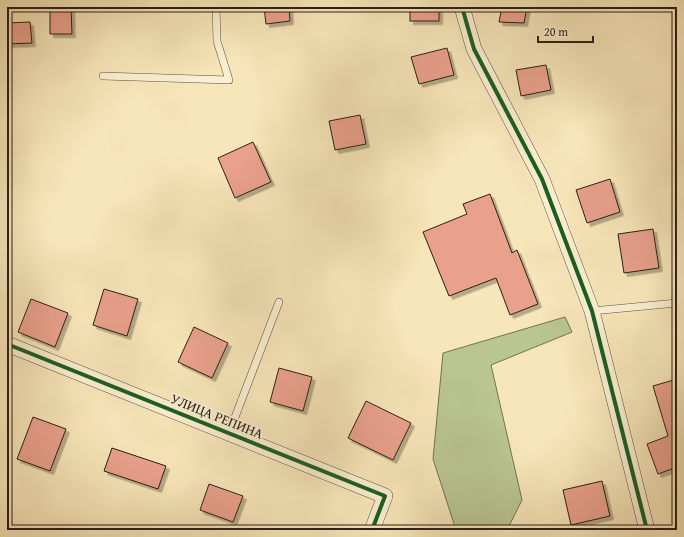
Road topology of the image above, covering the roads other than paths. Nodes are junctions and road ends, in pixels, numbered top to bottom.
1 (216, 7) edge
2 (462, 7) edge
3 (103, 76) dead end
4 (280, 302) dead end
5 (677, 303) edge
6 (592, 311) junction
7 (7, 344) edge
8 (229, 433) junction
9 (372, 530) edge
10 (647, 530) edge

1 - 3 lane
2 - 6 street
4 - 8 lane
5 - 6 lane
6 - 10 street
7 - 8 street, УЛИЦА РЕПИНА
8 - 9 street, УЛИЦА РЕПИНА

